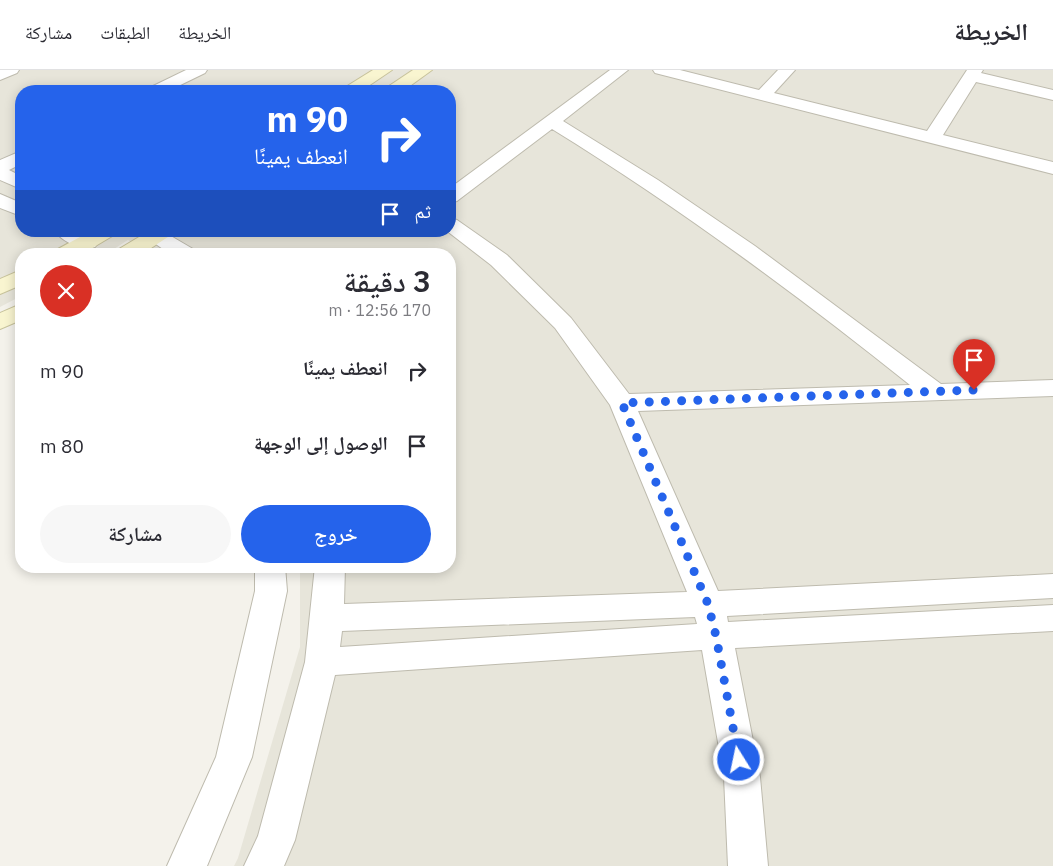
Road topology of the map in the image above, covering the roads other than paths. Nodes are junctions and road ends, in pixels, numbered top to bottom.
1 (11, 70) edge
2 (199, 70) edge
3 (384, 70) edge
4 (424, 70) edge
5 (620, 70) edge
6 (662, 70) edge
7 (787, 70) edge
8 (973, 73) edge
9 (0, 75) edge
10 (168, 85) edge
11 (360, 85) edge
12 (401, 85) edge
13 (763, 95) junction
14 (1053, 95) edge
15 (552, 121) junction
16 (932, 138) junction
17 (15, 160) edge
18 (0, 167) edge
19 (1053, 168) edge
20 (0, 173) edge
21 (15, 180) edge
22 (456, 193) edge
23 (0, 200) edge
24 (15, 207) edge
25 (456, 228) edge
26 (76, 237) edge
27 (98, 237) edge
28 (156, 237) edge
29 (165, 237) edge
30 (88, 243) junction
31 (78, 248) edge
32 (138, 248) edge
33 (178, 248) edge
34 (15, 280) edge
35 (0, 288) edge
36 (15, 314) edge
37 (0, 322) edge
38 (1053, 388) edge
39 (934, 392) junction
40 (622, 403) junction
41 (270, 573) edge
42 (330, 573) edge
43 (1053, 586) edge
44 (708, 604) junction
45 (327, 618) junction
46 (1053, 618) edge
47 (716, 636) junction
48 (322, 662) junction
49 (186, 866) edge
50 (264, 866) edge
51 (748, 866) edge

1 - 9 street
2 - 10 street
3 - 11 street
4 - 12 street
5 - 15 street
6 - 13 street
7 - 13 street
8 - 14 street
8 - 16 street
13 - 16 street
15 - 22 street
15 - 39 street
16 - 19 street
17 - 18 street
20 - 21 street
23 - 24 street
25 - 40 street
26 - 30 street
27 - 30 street
28 - 32 street
29 - 33 street
30 - 31 street
34 - 35 street
36 - 37 street
38 - 39 street
39 - 40 street
40 - 44 street
41 - 49 street
42 - 45 street
43 - 44 street
44 - 45 street
44 - 47 street
45 - 48 street
46 - 47 street
47 - 48 street
47 - 51 street
48 - 50 street

